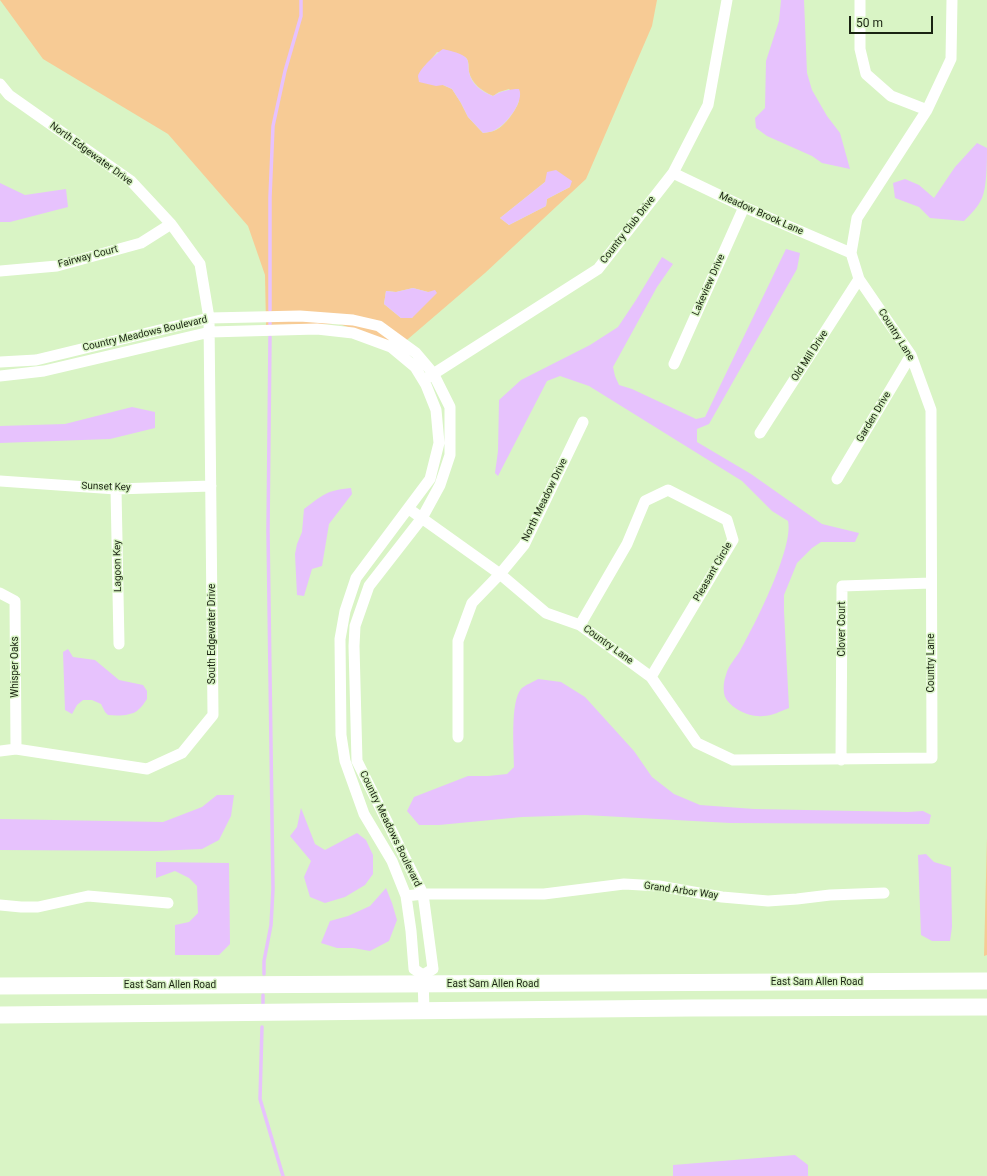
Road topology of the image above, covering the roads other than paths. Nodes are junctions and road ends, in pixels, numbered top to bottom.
1 (727, 0) edge
2 (860, 0) edge
3 (952, 0) edge
4 (0, 84) edge
5 (927, 110) junction
6 (673, 173) junction
7 (744, 207) junction
8 (171, 224) junction
9 (850, 253) junction
10 (0, 271) edge
11 (859, 279) junction
12 (300, 316) junction
13 (209, 318) junction
14 (353, 320) junction
15 (301, 330) junction
16 (210, 332) junction
17 (353, 333) junction
18 (911, 355) junction
19 (412, 358) junction
20 (0, 362) edge
21 (674, 364) dead end
22 (433, 373) junction
23 (0, 376) edge
24 (424, 380) junction
25 (583, 422) dead end
26 (760, 433) dead end
27 (837, 479) dead end
28 (0, 481) edge
29 (211, 486) junction
30 (116, 489) junction
31 (410, 509) junction
32 (422, 518) junction
33 (500, 574) junction
34 (931, 583) junction
35 (0, 593) edge
36 (580, 625) junction
37 (119, 644) dead end
38 (652, 677) junction
39 (340, 687) junction
40 (355, 688) junction
41 (458, 737) dead end
42 (16, 749) junction
43 (0, 751) edge
44 (841, 760) junction
45 (392, 834) junction
46 (380, 841) junction
47 (403, 856) junction
48 (392, 861) junction
49 (423, 894) junction
50 (884, 894) dead end
51 (406, 896) junction
52 (168, 903) dead end
53 (0, 905) edge
54 (428, 929) junction
55 (411, 931) junction
56 (424, 979) junction
57 (987, 981) edge
58 (0, 986) edge
59 (987, 1007) edge
60 (424, 1010) junction
61 (0, 1015) edge

1 - 6 street, Country Club Drive
2 - 5 street
3 - 5 street
4 - 8 street, North Edgewater Drive
5 - 9 street
6 - 7 street, Meadow Brook Lane
6 - 22 street, Country Club Drive
7 - 9 street, Meadow Brook Lane
7 - 21 street, Lakeview Drive
8 - 10 street, Fairway Court
8 - 13 street, North Edgewater Drive
9 - 11 street, Country Lane
11 - 18 street, Country Lane
11 - 26 street, Old Mill Drive
12 - 13 street, Country Meadows Boulevard
12 - 14 street, Country Meadows Boulevard
12 - 15 street
13 - 16 street, South Edgewater Drive
13 - 20 street, Country Meadows Boulevard
14 - 17 street
14 - 19 street, Country Meadows Boulevard
15 - 16 street, Country Meadows Boulevard
15 - 17 street, Country Meadows Boulevard
16 - 23 street, Country Meadows Boulevard
16 - 29 street, South Edgewater Drive
17 - 19 street, Country Meadows Boulevard
18 - 27 street, Garden Drive
18 - 34 street, Country Lane
19 - 22 street, Country Meadows Boulevard
19 - 24 street, Country Meadows Boulevard
22 - 24 street, Country Club Drive
22 - 32 street, Country Meadows Boulevard
24 - 31 street, Country Meadows Boulevard
25 - 33 street, North Meadow Drive
28 - 30 street, Sunset Key
29 - 30 street, Sunset Key
29 - 42 street, South Edgewater Drive
30 - 37 street, Lagoon Key
31 - 32 street, Country Lane
31 - 39 street, Country Meadows Boulevard
32 - 33 street, Country Lane
32 - 40 street, Country Meadows Boulevard
33 - 36 street, Country Lane
33 - 41 street, North Meadow Drive
34 - 44 street, Clover Court
34 - 44 street, Country Lane
35 - 42 street, Whisper Oaks
36 - 38 street, Country Lane
36 - 38 street, Pleasant Circle
38 - 44 street, Country Lane
39 - 40 street
39 - 46 street, Country Meadows Boulevard
40 - 45 street, Country Meadows Boulevard
42 - 43 street, South Edgewater Drive
45 - 46 street
45 - 47 street, Country Meadows Boulevard
46 - 48 street, Country Meadows Boulevard
47 - 48 street
47 - 49 street, Country Meadows Boulevard
48 - 51 street, Country Meadows Boulevard
49 - 50 street, Grand Arbor Way
49 - 51 street, Grand Arbor Way
49 - 54 street, Country Meadows Boulevard
51 - 55 street, Country Meadows Boulevard
52 - 53 street
54 - 55 street
54 - 56 street, Country Meadows Boulevard
55 - 56 street, Country Meadows Boulevard
56 - 57 main road, East Sam Allen Road
56 - 58 main road, East Sam Allen Road
56 - 60 street
59 - 60 main road
60 - 61 main road

